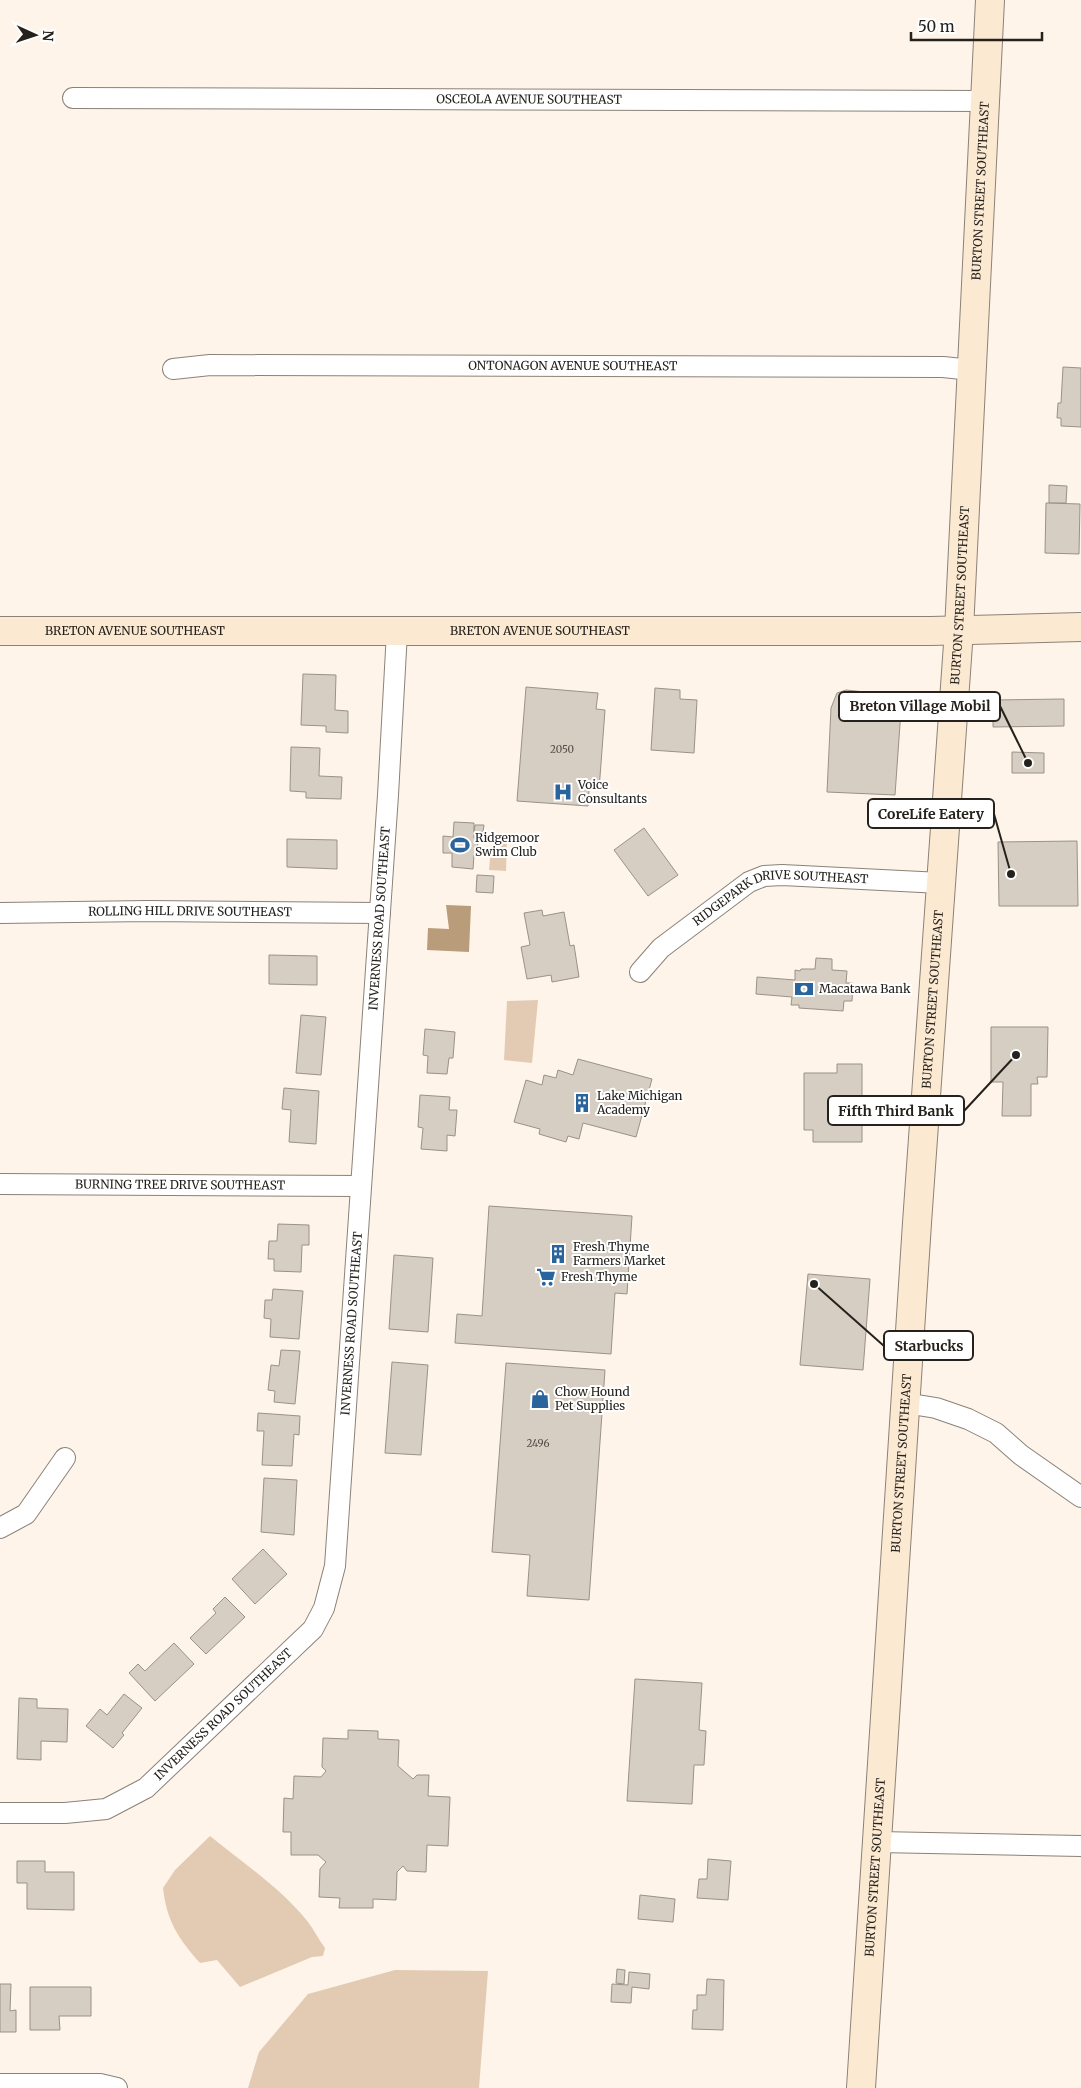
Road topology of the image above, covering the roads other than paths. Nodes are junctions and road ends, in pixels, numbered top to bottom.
1 (990, 0) edge
2 (72, 98) dead end
3 (985, 101) junction
4 (173, 369) dead end
5 (972, 370) junction
6 (1081, 627) edge
7 (959, 630) junction
8 (0, 631) edge
9 (397, 632) junction
10 (941, 883) junction
11 (380, 913) junction
12 (0, 914) edge
13 (640, 972) dead end
14 (0, 1184) edge
15 (360, 1186) junction
16 (905, 1403) junction
17 (65, 1458) dead end
18 (1081, 1498) edge
19 (0, 1528) edge
20 (0, 1813) edge
21 (878, 1842) junction
22 (1081, 1846) edge
23 (0, 2084) edge
24 (117, 2088) edge
25 (861, 2088) edge

1 - 3 main road, BURTON STREET SOUTHEAST
2 - 3 street, OSCEOLA AVENUE SOUTHEAST
3 - 5 main road, BURTON STREET SOUTHEAST
4 - 5 street, ONTONAGON AVENUE SOUTHEAST
5 - 7 main road, BURTON STREET SOUTHEAST
6 - 7 main road, BRETON AVENUE SOUTHEAST
7 - 9 main road, BRETON AVENUE SOUTHEAST
7 - 10 main road, BURTON STREET SOUTHEAST
8 - 9 main road, BRETON AVENUE SOUTHEAST
9 - 11 street, INVERNESS ROAD SOUTHEAST
10 - 13 street, RIDGEPARK DRIVE SOUTHEAST
10 - 16 main road, BURTON STREET SOUTHEAST
11 - 12 street, ROLLING HILL DRIVE SOUTHEAST
11 - 15 street, INVERNESS ROAD SOUTHEAST
14 - 15 street, BURNING TREE DRIVE SOUTHEAST
15 - 20 street, INVERNESS ROAD SOUTHEAST
16 - 18 street
16 - 21 main road, BURTON STREET SOUTHEAST
17 - 19 street
21 - 22 street
21 - 25 main road, BURTON STREET SOUTHEAST
23 - 24 street

